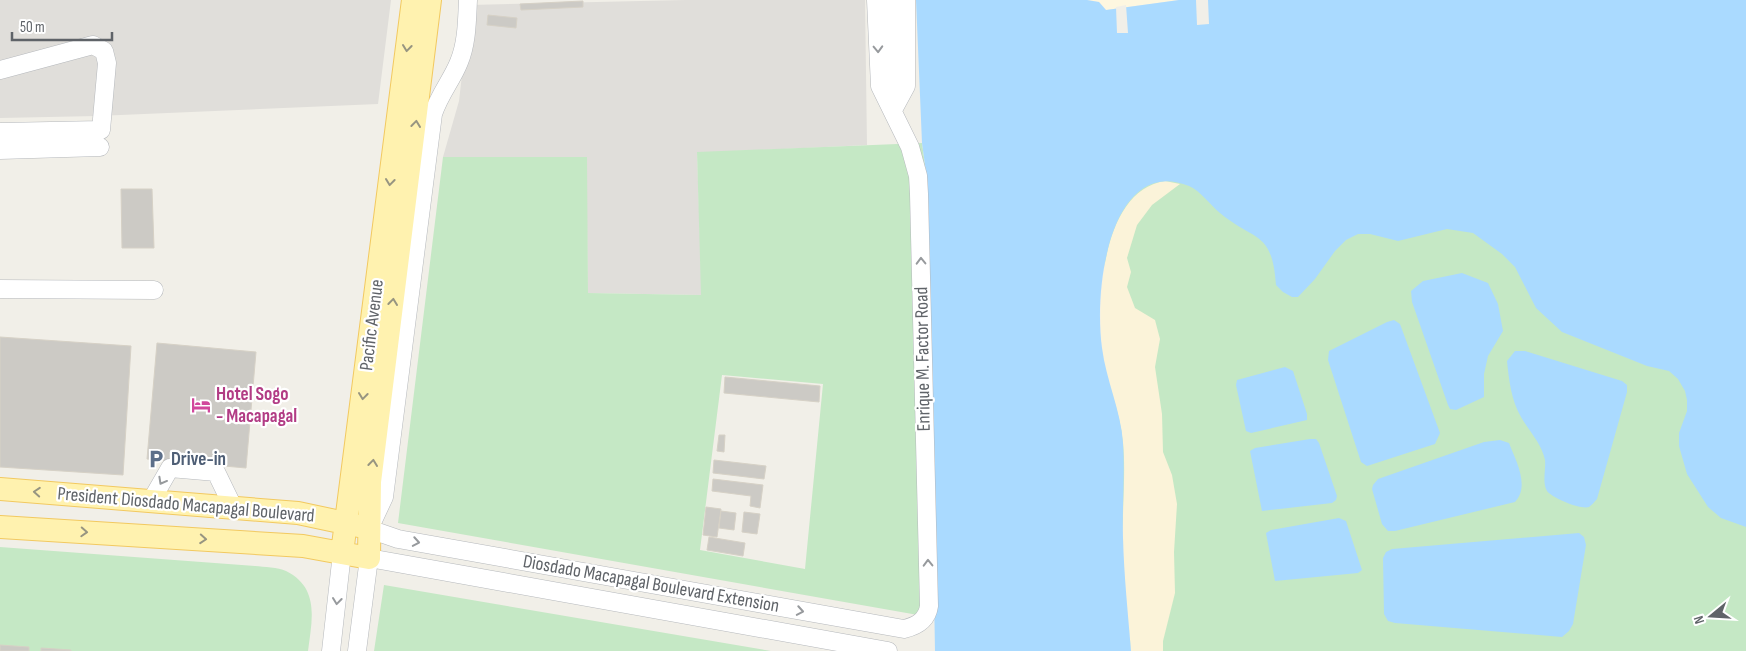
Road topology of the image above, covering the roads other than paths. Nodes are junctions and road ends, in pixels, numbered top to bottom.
1 (413, 0) edge
2 (430, 0) edge
3 (468, 0) edge
4 (876, 0) edge
5 (890, 0) edge
6 (906, 0) edge
7 (0, 70) edge
8 (894, 110) junction
9 (0, 132) edge
10 (100, 147) dead end
11 (0, 150) edge
12 (0, 289) edge
13 (154, 290) dead end
14 (0, 489) edge
15 (151, 501) junction
16 (233, 507) junction
17 (346, 522) junction
18 (0, 527) edge
19 (370, 530) junction
20 (342, 553) junction
21 (369, 558) junction
22 (898, 629) junction
23 (331, 651) edge
24 (357, 651) edge
25 (888, 651) edge
26 (894, 651) edge

1 -> 17 main road, Pacific Avenue
19 -> 2 main road, Pacific Avenue
3 - 19 street
4 -> 8 street, Enrique M. Factor Road
5 - 8 street
6 - 8 street
7 - 9 street
22 -> 8 street, Enrique M. Factor Road
10 - 11 street
12 - 13 street
15 -> 14 main road, President Diosdado Macapagal Boulevard
15 - 16 main road, President Diosdado Macapagal Boulevard
16 -> 15 street
16 - 17 main road, President Diosdado Macapagal Boulevard
17 - 19 main road, President Diosdado Macapagal Boulevard
17 - 20 main road, Pacific Avenue
18 -> 20 main road, President Diosdado Macapagal Boulevard
19 - 21 main road, Pacific Avenue
19 -> 22 street, Diosdado Macapagal Boulevard Extension
20 - 21 main road, President Diosdado Macapagal Boulevard
20 -> 23 street, Pacific Avenue
21 - 24 street, Pacific Avenue
21 - 25 street, Diosdado Macapagal Boulevard Extension
22 - 26 street

